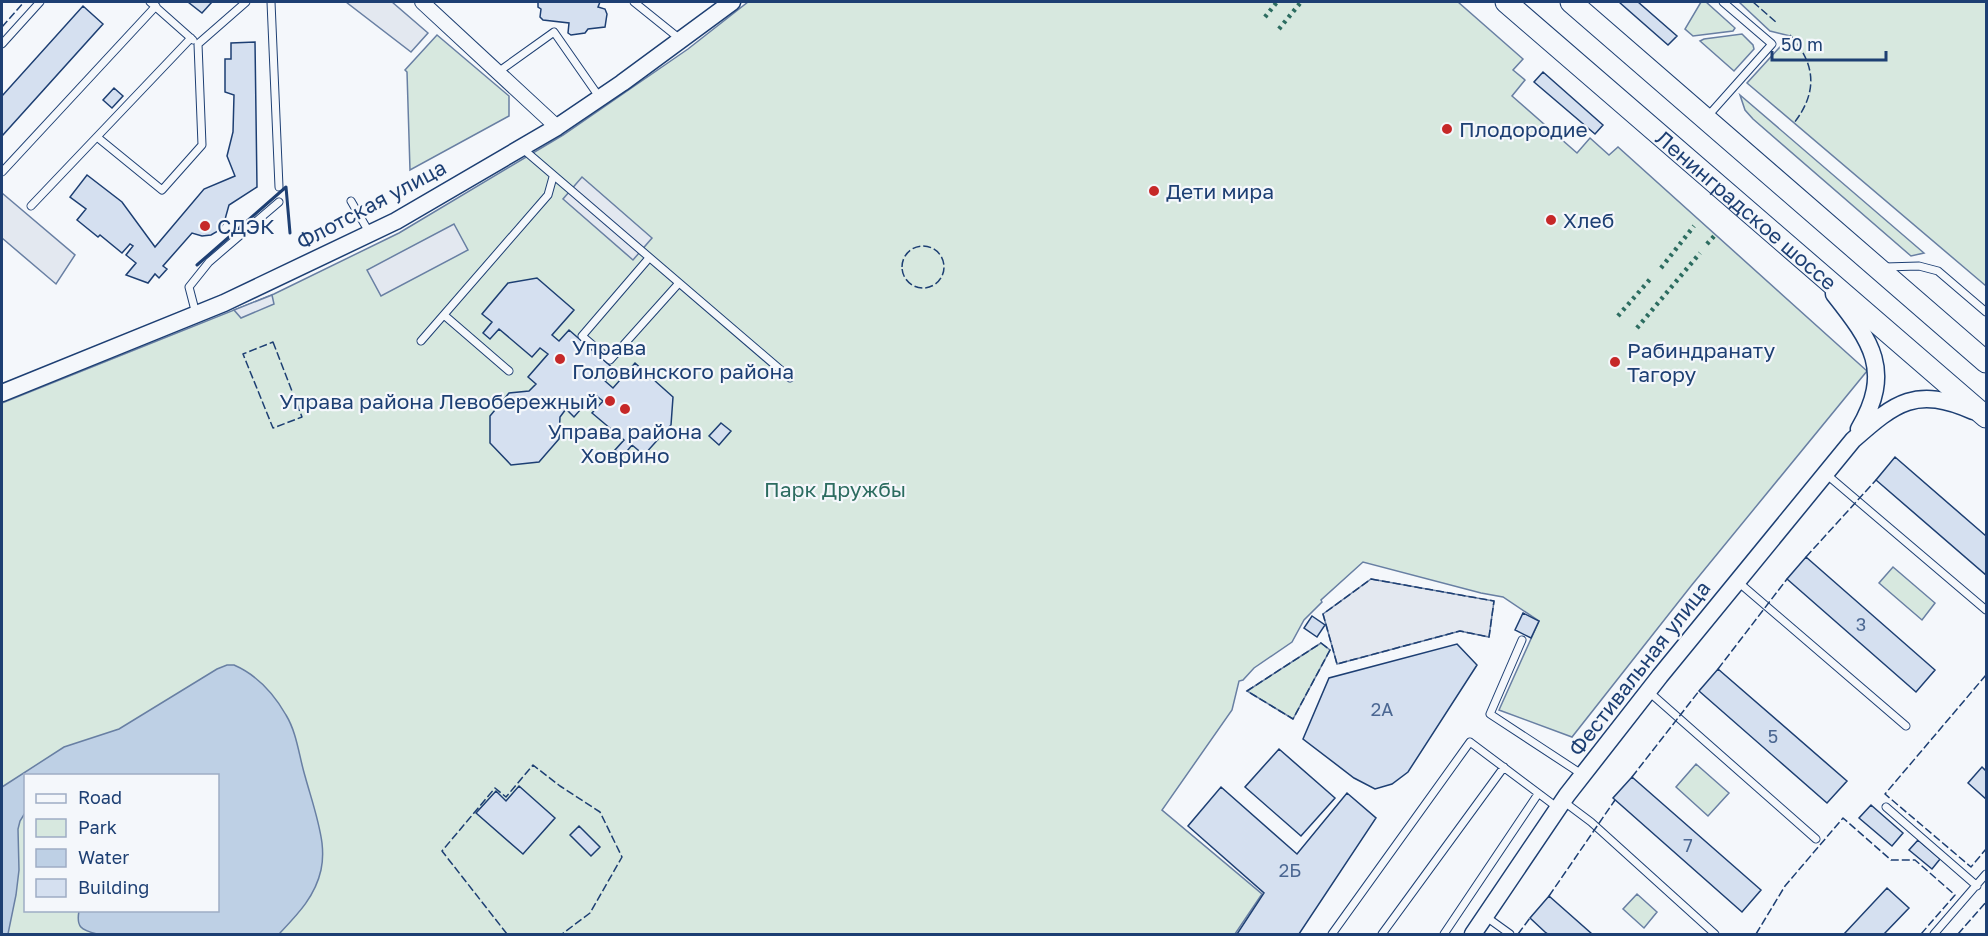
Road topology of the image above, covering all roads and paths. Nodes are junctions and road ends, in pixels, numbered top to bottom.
1 (40, 2) edge
2 (246, 2) edge
3 (271, 2) edge
4 (422, 2) edge
5 (634, 2) edge
6 (732, 2) edge
7 (1506, 2) edge
8 (1571, 2) edge
9 (1723, 2) edge
10 (153, 4) edge
11 (191, 38) junction
12 (682, 40) junction
13 (2, 44) edge
14 (198, 44) junction
15 (498, 72) junction
16 (600, 98) junction
17 (1705, 119) junction
18 (557, 127) junction
19 (97, 137) junction
20 (521, 147) junction
21 (2, 172) edge
22 (554, 177) junction
23 (279, 187) dead end
24 (351, 201) dead end
25 (279, 202) dead end
26 (31, 206) dead end
27 (370, 235) junction
28 (649, 258) junction
29 (1877, 268) junction
30 (1815, 269) junction
31 (679, 283) junction
32 (1986, 312) edge
33 (196, 314) junction
34 (444, 315) junction
35 (421, 341) dead end
36 (1986, 362) edge
37 (509, 371) dead end
38 (790, 378) dead end
39 (2, 393) edge
40 (1986, 416) edge
41 (1853, 440) junction
42 (1826, 473) junction
43 (1737, 581) junction
44 (1986, 610) edge
45 (1522, 640) dead end
46 (1648, 691) junction
47 (1906, 726) dead end
48 (1504, 766) junction
49 (1583, 775) junction
50 (1538, 794) junction
51 (1560, 805) junction
52 (1886, 807) dead end
53 (1816, 839) dead end
54 (1986, 874) edge
55 (1977, 886) junction
56 (1485, 916) junction
57 (1332, 934) edge
58 (1382, 934) edge
59 (1444, 934) edge
60 (1473, 934) edge
61 (1510, 934) edge
62 (1715, 934) edge
63 (1934, 934) edge

1 - 13 lane
2 - 14 lane
3 - 23 lane
4 - 15 street
5 - 12 lane
6 - 12 street, Флотская улица
7 - 30 main road, Ленинградское шоссе
8 - 17 main road, Ленинградское шоссе
9 - 17 lane
10 - 11 lane
10 - 21 lane
11 - 14 lane
11 - 19 lane
12 - 16 street, Флотская улица
14 - 19 lane
15 - 16 lane
15 - 18 street
16 - 18 street, Флотская улица
17 - 29 main road, Ленинградское шоссе
18 - 20 street, Флотская улица
19 - 26 lane
20 - 22 lane
20 - 27 street, Флотская улица
22 - 28 lane
22 - 34 lane
24 - 27 lane
25 - 33 lane
27 - 33 street, Флотская улица
28 - 31 lane
28 - 31 lane
29 - 32 lane
29 - 36 main road, Ленинградское шоссе
30 - 40 main road, Ленинградское шоссе
30 - 41 street, Фестивальная улица
31 - 38 lane
33 - 39 street, Флотская улица
34 - 35 lane
34 - 37 lane
40 - 41 street, Фестивальная улица
41 - 42 street, Фестивальная улица
42 - 43 street, Фестивальная улица
42 - 44 lane
43 - 46 street, Фестивальная улица
43 - 47 lane
45 - 49 lane
46 - 49 street, Фестивальная улица
46 - 53 lane
48 - 50 lane
48 - 57 lane
48 - 58 lane
49 - 51 street, Фестивальная улица
50 - 51 lane
50 - 59 lane
51 - 56 street, Фестивальная улица
51 - 62 lane
52 - 55 lane
54 - 55 lane
55 - 63 lane
56 - 60 street, Фестивальная улица
56 - 61 lane

